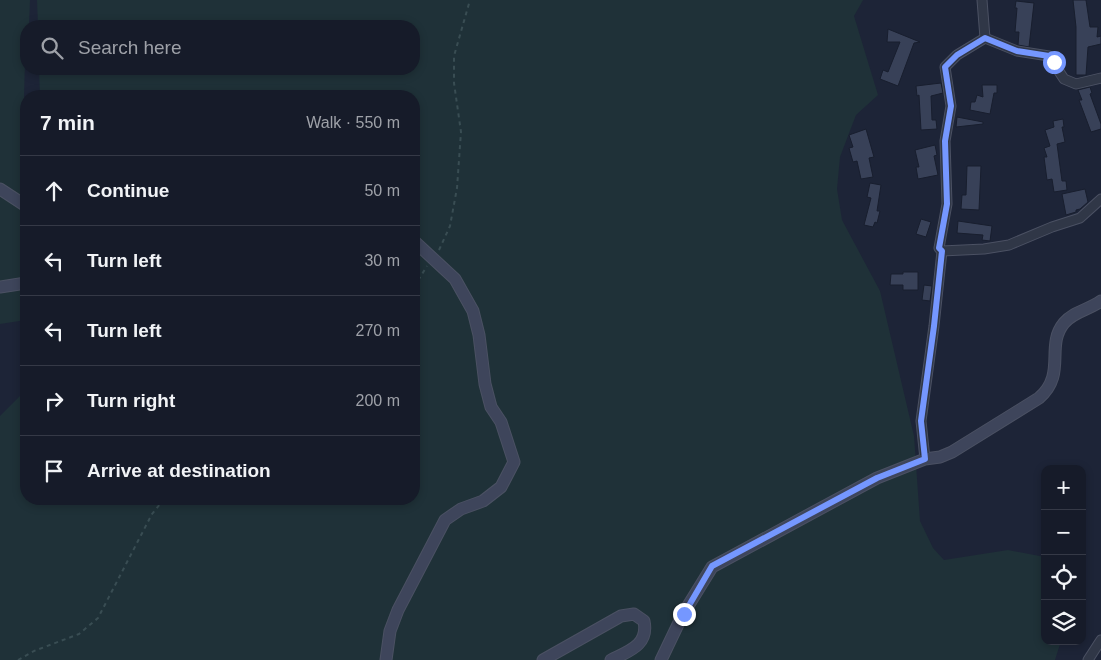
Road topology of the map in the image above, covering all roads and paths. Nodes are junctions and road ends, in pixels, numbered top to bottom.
1 (470, 0) edge
2 (982, 0) edge
3 (985, 38) junction
4 (1101, 78) edge
5 (0, 189) edge
6 (1101, 199) edge
7 (20, 202) edge
8 (420, 246) edge
9 (942, 251) junction
10 (433, 258) junction
11 (420, 278) edge
12 (20, 284) edge
13 (0, 286) edge
14 (1101, 301) edge
15 (925, 459) junction
16 (159, 505) edge
17 (1101, 640) edge
18 (18, 660) edge
19 (386, 660) edge
20 (543, 660) edge
21 (610, 660) edge
22 (661, 660) edge
23 (1088, 660) edge

1 - 10 path
2 - 3 street
3 - 4 street
3 - 9 street
5 - 7 street
6 - 9 street
8 - 10 street
9 - 15 street
10 - 11 path
10 - 19 street
12 - 13 street
14 - 15 street
15 - 22 street
16 - 18 path
17 - 23 street
20 - 21 street

